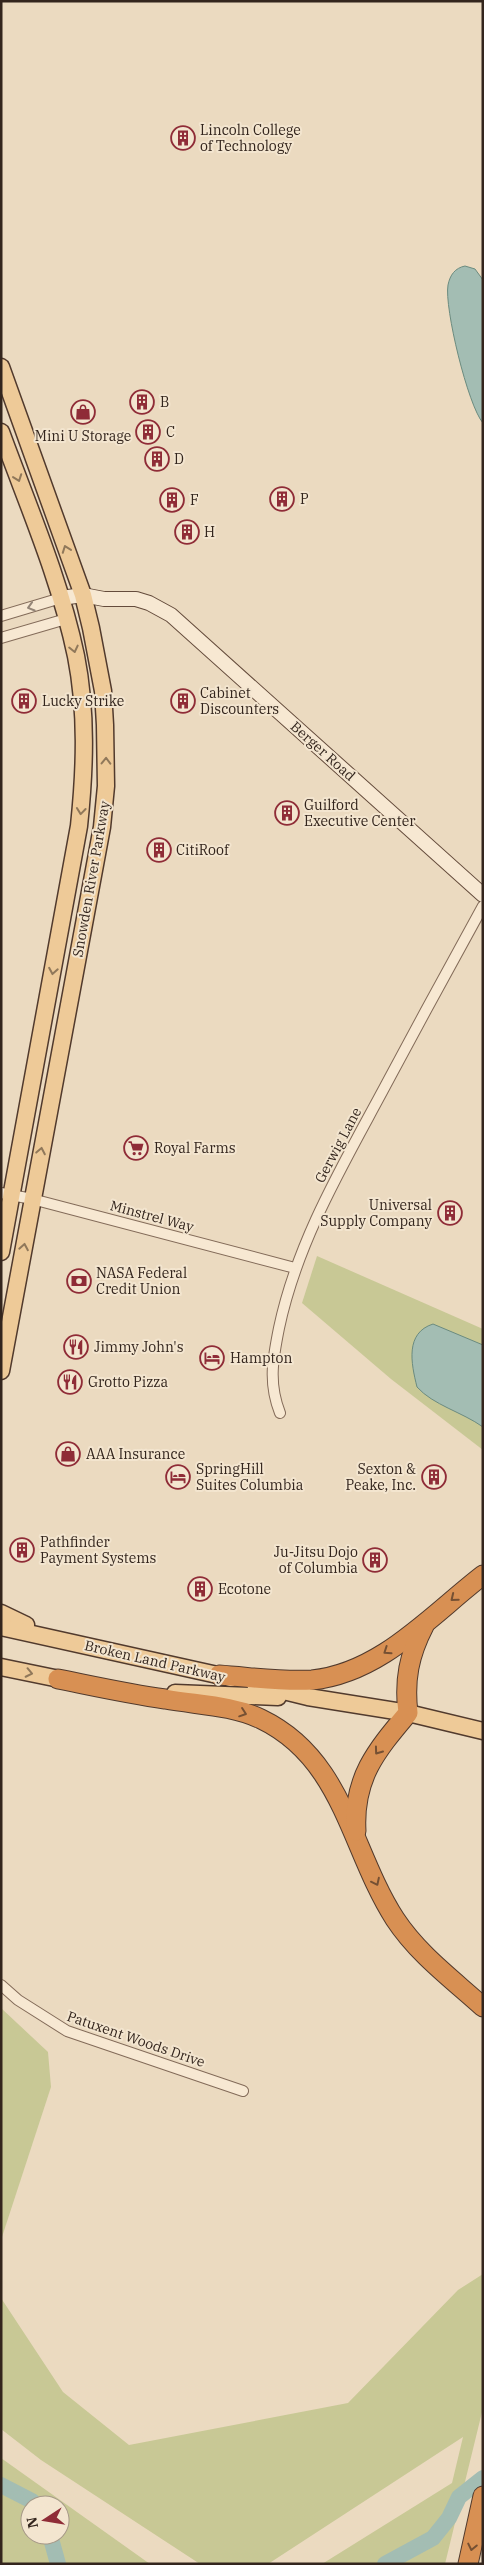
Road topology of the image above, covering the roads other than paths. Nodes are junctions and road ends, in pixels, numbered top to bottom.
1 (1, 367) edge
2 (1, 432) edge
3 (61, 598) junction
4 (85, 603) junction
5 (1, 616) edge
6 (66, 619) junction
7 (1, 638) edge
8 (483, 895) edge
9 (483, 906) edge
10 (6, 1194) edge
11 (32, 1199) junction
12 (1, 1252) edge
13 (295, 1268) junction
14 (1, 1371) edge
15 (280, 1413) dead end
16 (483, 1575) edge
17 (1, 1613) edge
18 (426, 1622) junction
19 (1, 1627) edge
20 (65, 1640) junction
21 (1, 1667) edge
22 (220, 1675) junction
23 (58, 1679) junction
24 (308, 1697) junction
25 (408, 1713) junction
26 (483, 1731) edge
27 (356, 1837) junction
28 (1, 1985) edge
29 (483, 2007) edge
30 (243, 2091) dead end
31 (483, 2496) edge
32 (468, 2564) edge

4 -> 1 main road, Snowden River Parkway
2 -> 3 main road, Snowden River Parkway
3 - 4 street, Berger Road
3 -> 5 street
3 - 6 main road, Snowden River Parkway
4 - 6 street, Berger Road
4 - 8 street, Berger Road
11 -> 4 main road, Snowden River Parkway
6 - 7 street
6 -> 10 main road, Snowden River Parkway
9 - 13 street, Gerwig Lane
10 - 11 street, Minstrel Way
10 - 12 main road, Snowden River Parkway
11 - 13 street, Minstrel Way
14 -> 11 main road, Snowden River Parkway
13 - 15 street, Gerwig Lane
16 -> 18 highway
17 - 20 main road
18 -> 22 highway
18 - 25 highway
19 - 20 main road, Broken Land Parkway
20 - 22 main road, Broken Land Parkway
21 -> 23 main road, Broken Land Parkway
22 - 24 main road, Broken Land Parkway
23 - 24 main road, Broken Land Parkway
23 -> 27 highway
24 - 25 main road, Broken Land Parkway
25 - 26 main road, Broken Land Parkway
25 -> 27 highway
27 -> 29 highway
28 - 30 street, Patuxent Woods Drive
31 -> 32 highway

